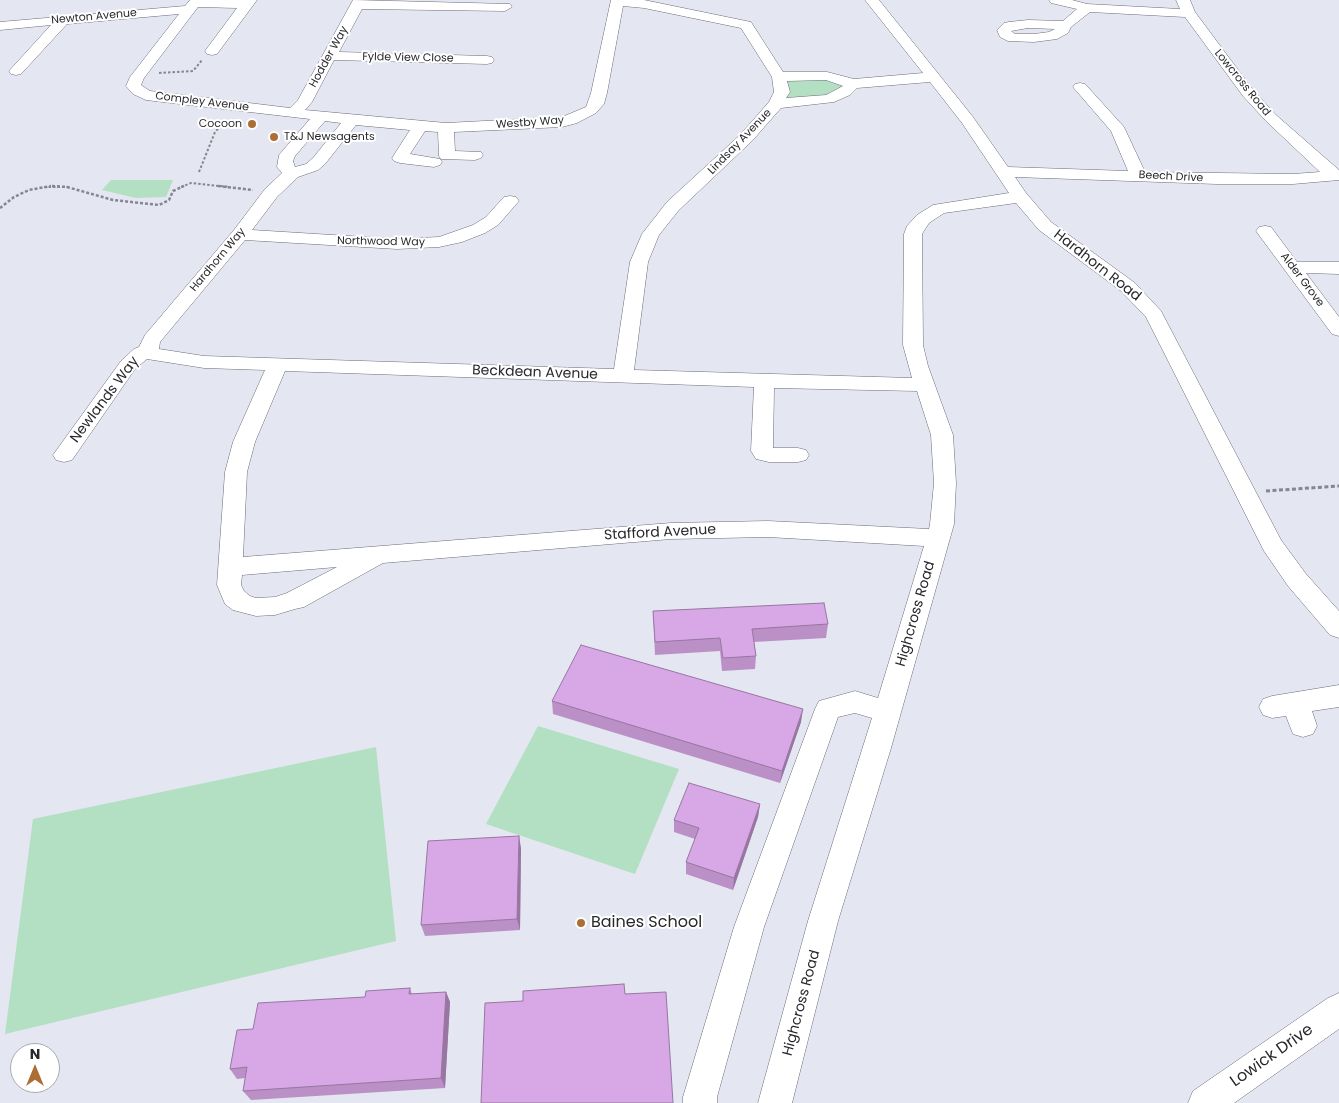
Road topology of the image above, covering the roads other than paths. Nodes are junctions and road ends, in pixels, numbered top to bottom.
1 (872, 0) edge
2 (1056, 0) edge
3 (618, 1) edge
4 (249, 2) edge
5 (359, 2) edge
6 (193, 4) edge
7 (1186, 7) edge
8 (506, 8) dead end
9 (1087, 8) junction
10 (64, 20) junction
11 (1066, 25) dead end
12 (0, 26) edge
13 (220, 47) road end
14 (330, 56) junction
15 (487, 60) dead end
16 (16, 71) dead end
17 (779, 77) junction
18 (932, 77) junction
19 (853, 84) junction
20 (1080, 87) dead end
21 (776, 104) junction
22 (295, 112) junction
23 (321, 116) junction
24 (352, 120) junction
25 (419, 127) junction
26 (446, 128) junction
27 (475, 155) dead end
28 (434, 162) dead end
29 (1004, 172) junction
30 (292, 173) junction
31 (1138, 175) junction
32 (1337, 175) edge
33 (1020, 197) junction
34 (510, 201) dead end
35 (1265, 231) dead end
36 (240, 234) junction
37 (1293, 267) junction
38 (1339, 268) edge
39 (1339, 330) edge
40 (149, 350) junction
41 (277, 365) junction
42 (622, 376) junction
43 (764, 381) junction
44 (924, 385) junction
45 (64, 455) dead end
46 (798, 456) dead end
47 (938, 538) junction
48 (383, 554) junction
49 (230, 567) junction
50 (1339, 628) edge
51 (1339, 696) edge
52 (887, 712) junction
53 (1290, 712) dead end
54 (1339, 1009) edge
55 (700, 1103) edge
56 (775, 1103) edge
57 (1205, 1103) edge

1 - 18 street, Hardhorn Road
2 - 9 street
3 - 17 street
3 - 26 street, Westby Way
4 - 6 street, Newton Avenue
4 - 13 street
5 - 8 street
5 - 14 street, Hodder Way
6 - 10 street, Newton Avenue
6 - 22 street, Compley Avenue
7 - 9 street
7 - 32 street, Lowcross Road
9 - 11 street
10 - 12 street, Newton Avenue
10 - 16 street
14 - 15 street, Fylde View Close
14 - 22 street, Hodder Way
17 - 19 street
17 - 21 street, Lindsay Avenue
18 - 19 street
18 - 29 street, Hardhorn Road
19 - 21 street
20 - 31 street
21 - 42 street, Lindsay Avenue
22 - 23 street, Compley Avenue
23 - 24 street, Compley Avenue
23 - 30 street
24 - 25 street, Westby Way
24 - 30 street, Hardhorn Way
25 - 26 street, Westby Way
25 - 28 street
26 - 27 street
29 - 31 street, Beech Drive
29 - 33 street, Hardhorn Road
30 - 36 street, Hardhorn Way
31 - 32 street, Beech Drive
33 - 44 street, Highcross Road
33 - 50 street, Hardhorn Road
34 - 36 street, Northwood Way
35 - 37 street, Alder Grove
36 - 40 street, Hardhorn Way
37 - 38 street
37 - 39 street, Alder Grove
40 - 41 street, Beckdean Avenue
40 - 45 street, Newlands Way
41 - 42 street, Beckdean Avenue
41 - 49 street, Stafford Avenue
42 - 43 street, Beckdean Avenue
43 - 44 street, Beckdean Avenue
43 - 46 street
44 - 47 street, Highcross Road
47 - 48 street, Stafford Avenue
47 - 52 street, Highcross Road
48 - 49 street, Stafford Avenue
48 - 49 street, Stafford Avenue
51 - 53 street
52 - 55 street
52 - 56 street, Highcross Road
54 - 57 street, Lowick Drive

